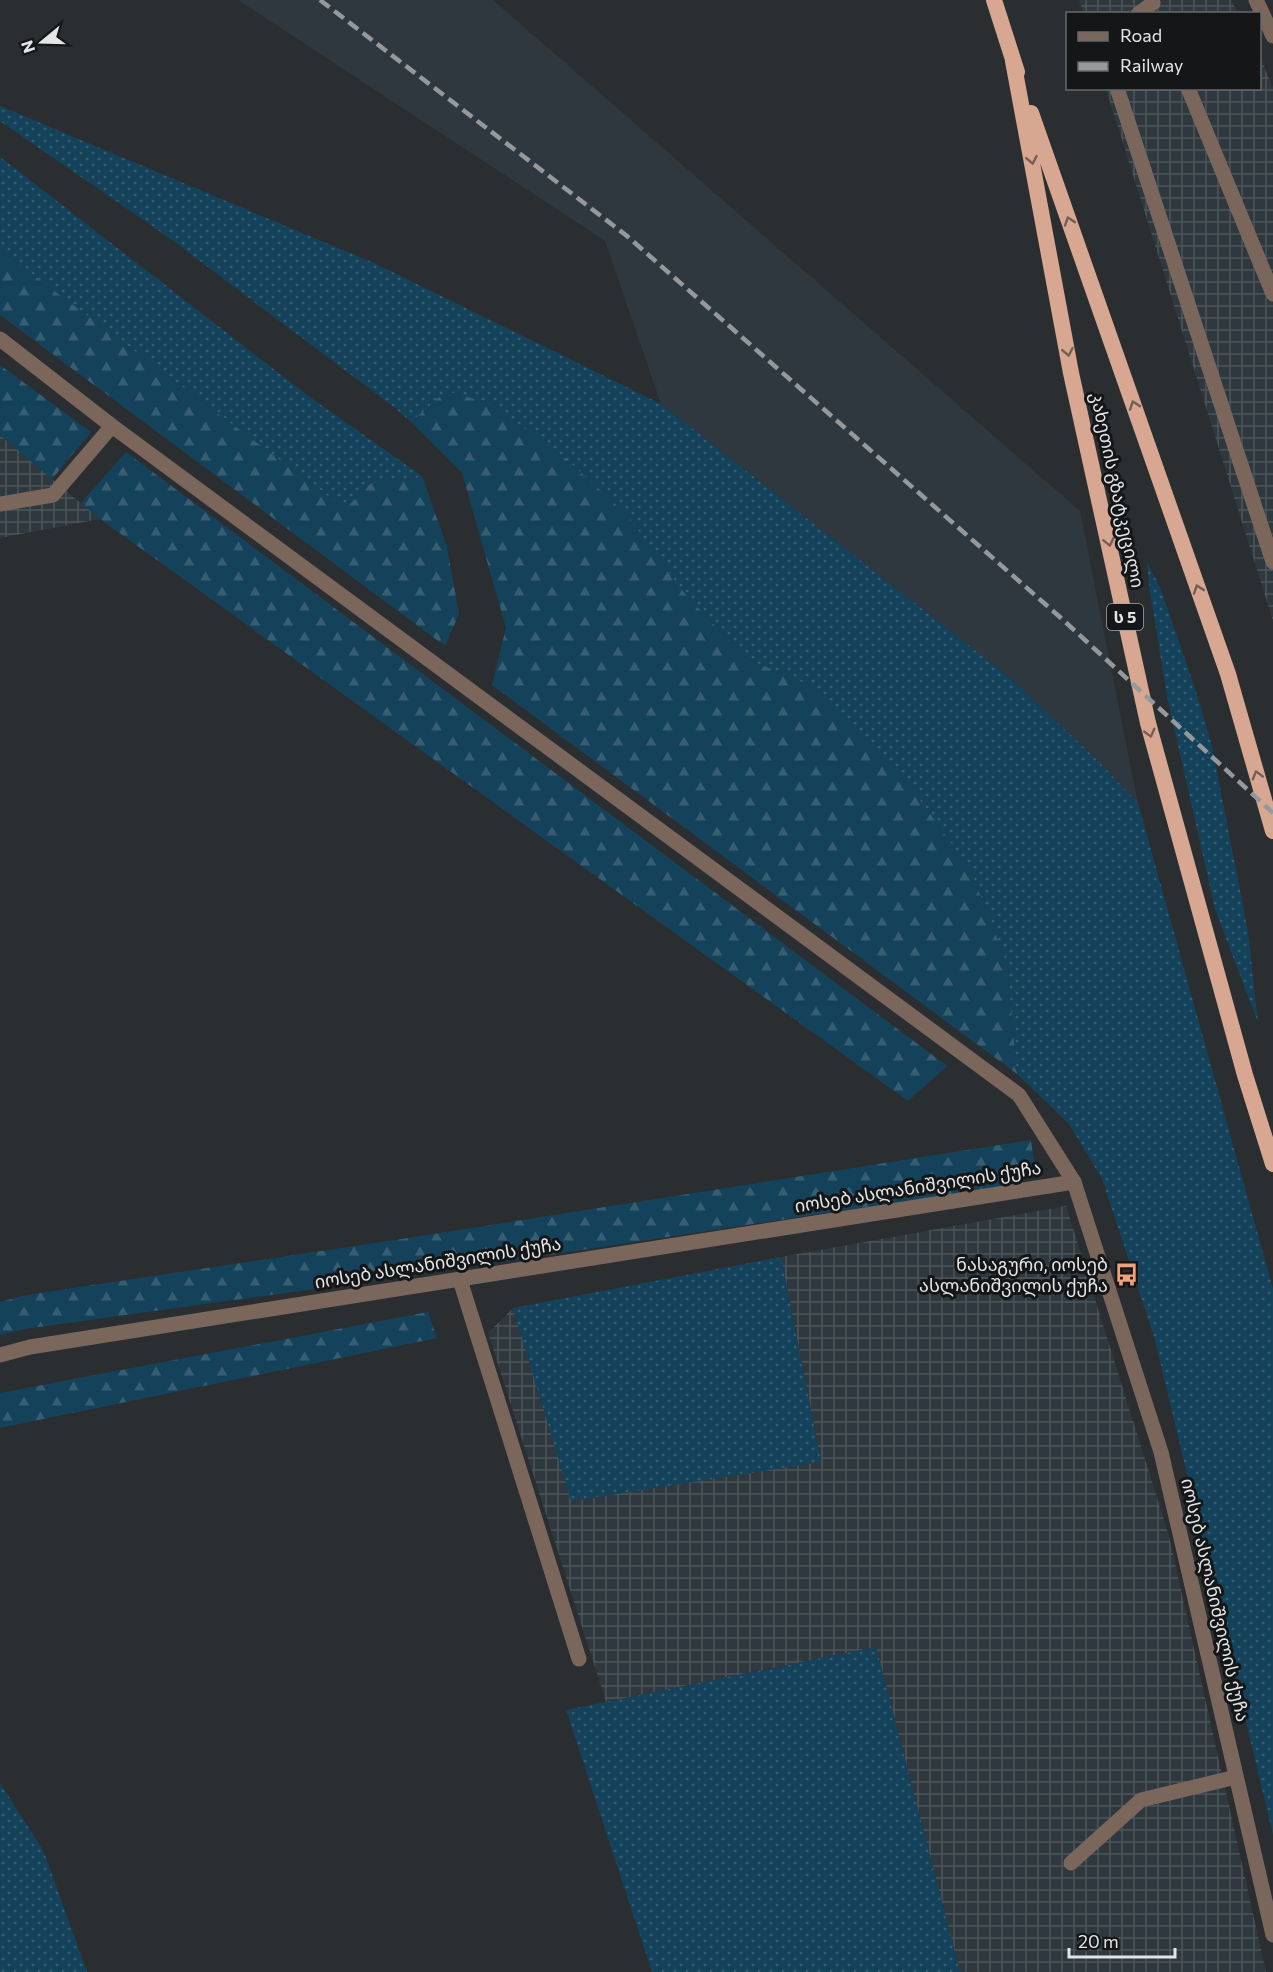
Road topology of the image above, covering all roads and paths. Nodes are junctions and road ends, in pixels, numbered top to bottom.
1 (994, 0) edge
2 (1256, 0) edge
3 (1273, 36) edge
4 (1013, 62) junction
5 (1118, 90) edge
6 (1189, 90) edge
7 (1273, 294) edge
8 (0, 339) edge
9 (112, 426) junction
10 (0, 504) edge
11 (1273, 562) edge
12 (1273, 831) edge
13 (1273, 1164) edge
14 (1074, 1182) junction
15 (460, 1280) junction
16 (0, 1355) edge
17 (579, 1659) dead end
18 (1236, 1777) junction
19 (1071, 1863) dead end
20 (1273, 1935) edge

1 - 4 highway, კახეთის გზატკეცილი / ს 5
2 - 3 street
12 -> 4 highway, კახეთის გზატკეცილი / ს 5
4 -> 13 highway, კახეთის გზატკეცილი / ს 5
5 - 11 street
6 - 7 street
8 - 9 street
9 - 10 street
9 - 14 street
14 - 15 street, იოსებ ასლანიშვილის ქუჩა
14 - 18 street, იოსებ ასლანიშვილის ქუჩა
15 - 16 street, იოსებ ასლანიშვილის ქუჩა
15 - 17 street
18 - 19 street
18 - 20 street, იოსებ ასლანიშვილის ქუჩა

